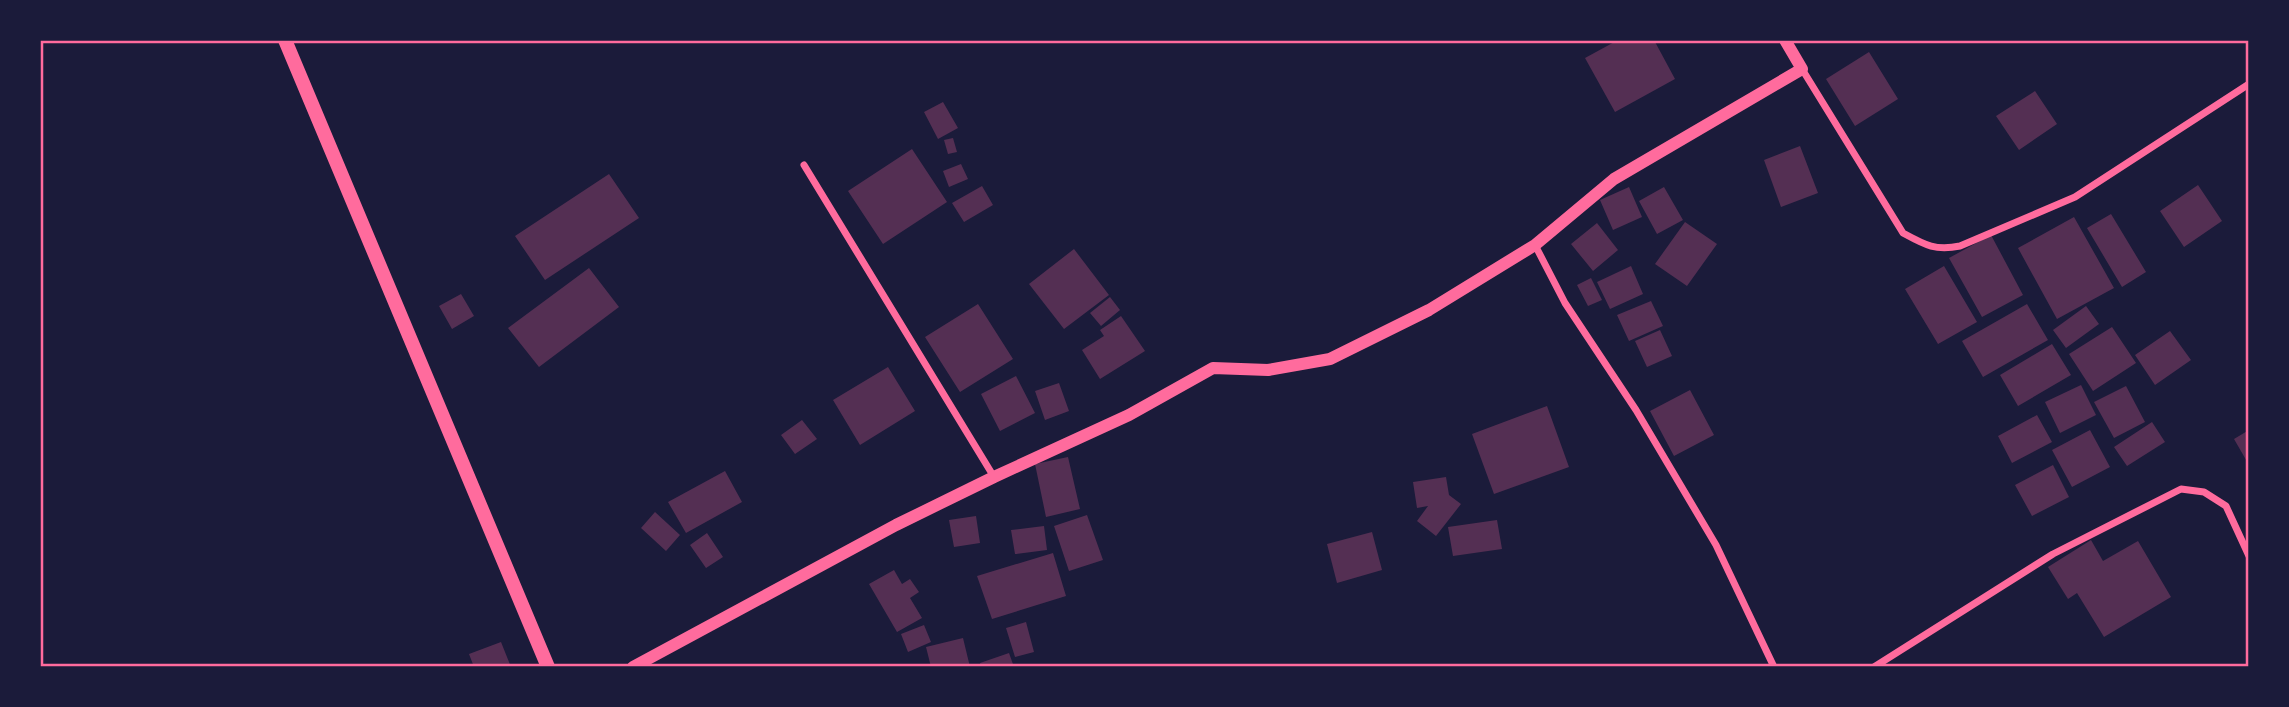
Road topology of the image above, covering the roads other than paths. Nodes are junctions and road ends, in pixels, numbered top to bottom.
1 (285, 40) edge
2 (1785, 40) edge
3 (1802, 69) junction
4 (2249, 84) edge
5 (804, 165) dead end
6 (1535, 245) junction
7 (994, 477) junction
8 (2249, 556) edge
9 (548, 667) edge
10 (633, 667) edge
11 (1774, 667) edge
12 (1874, 667) edge

1 - 9 main road
2 - 3 street
3 - 4 street
3 - 6 street
5 - 7 street
6 - 7 street
6 - 11 street
7 - 10 street
8 - 12 street

